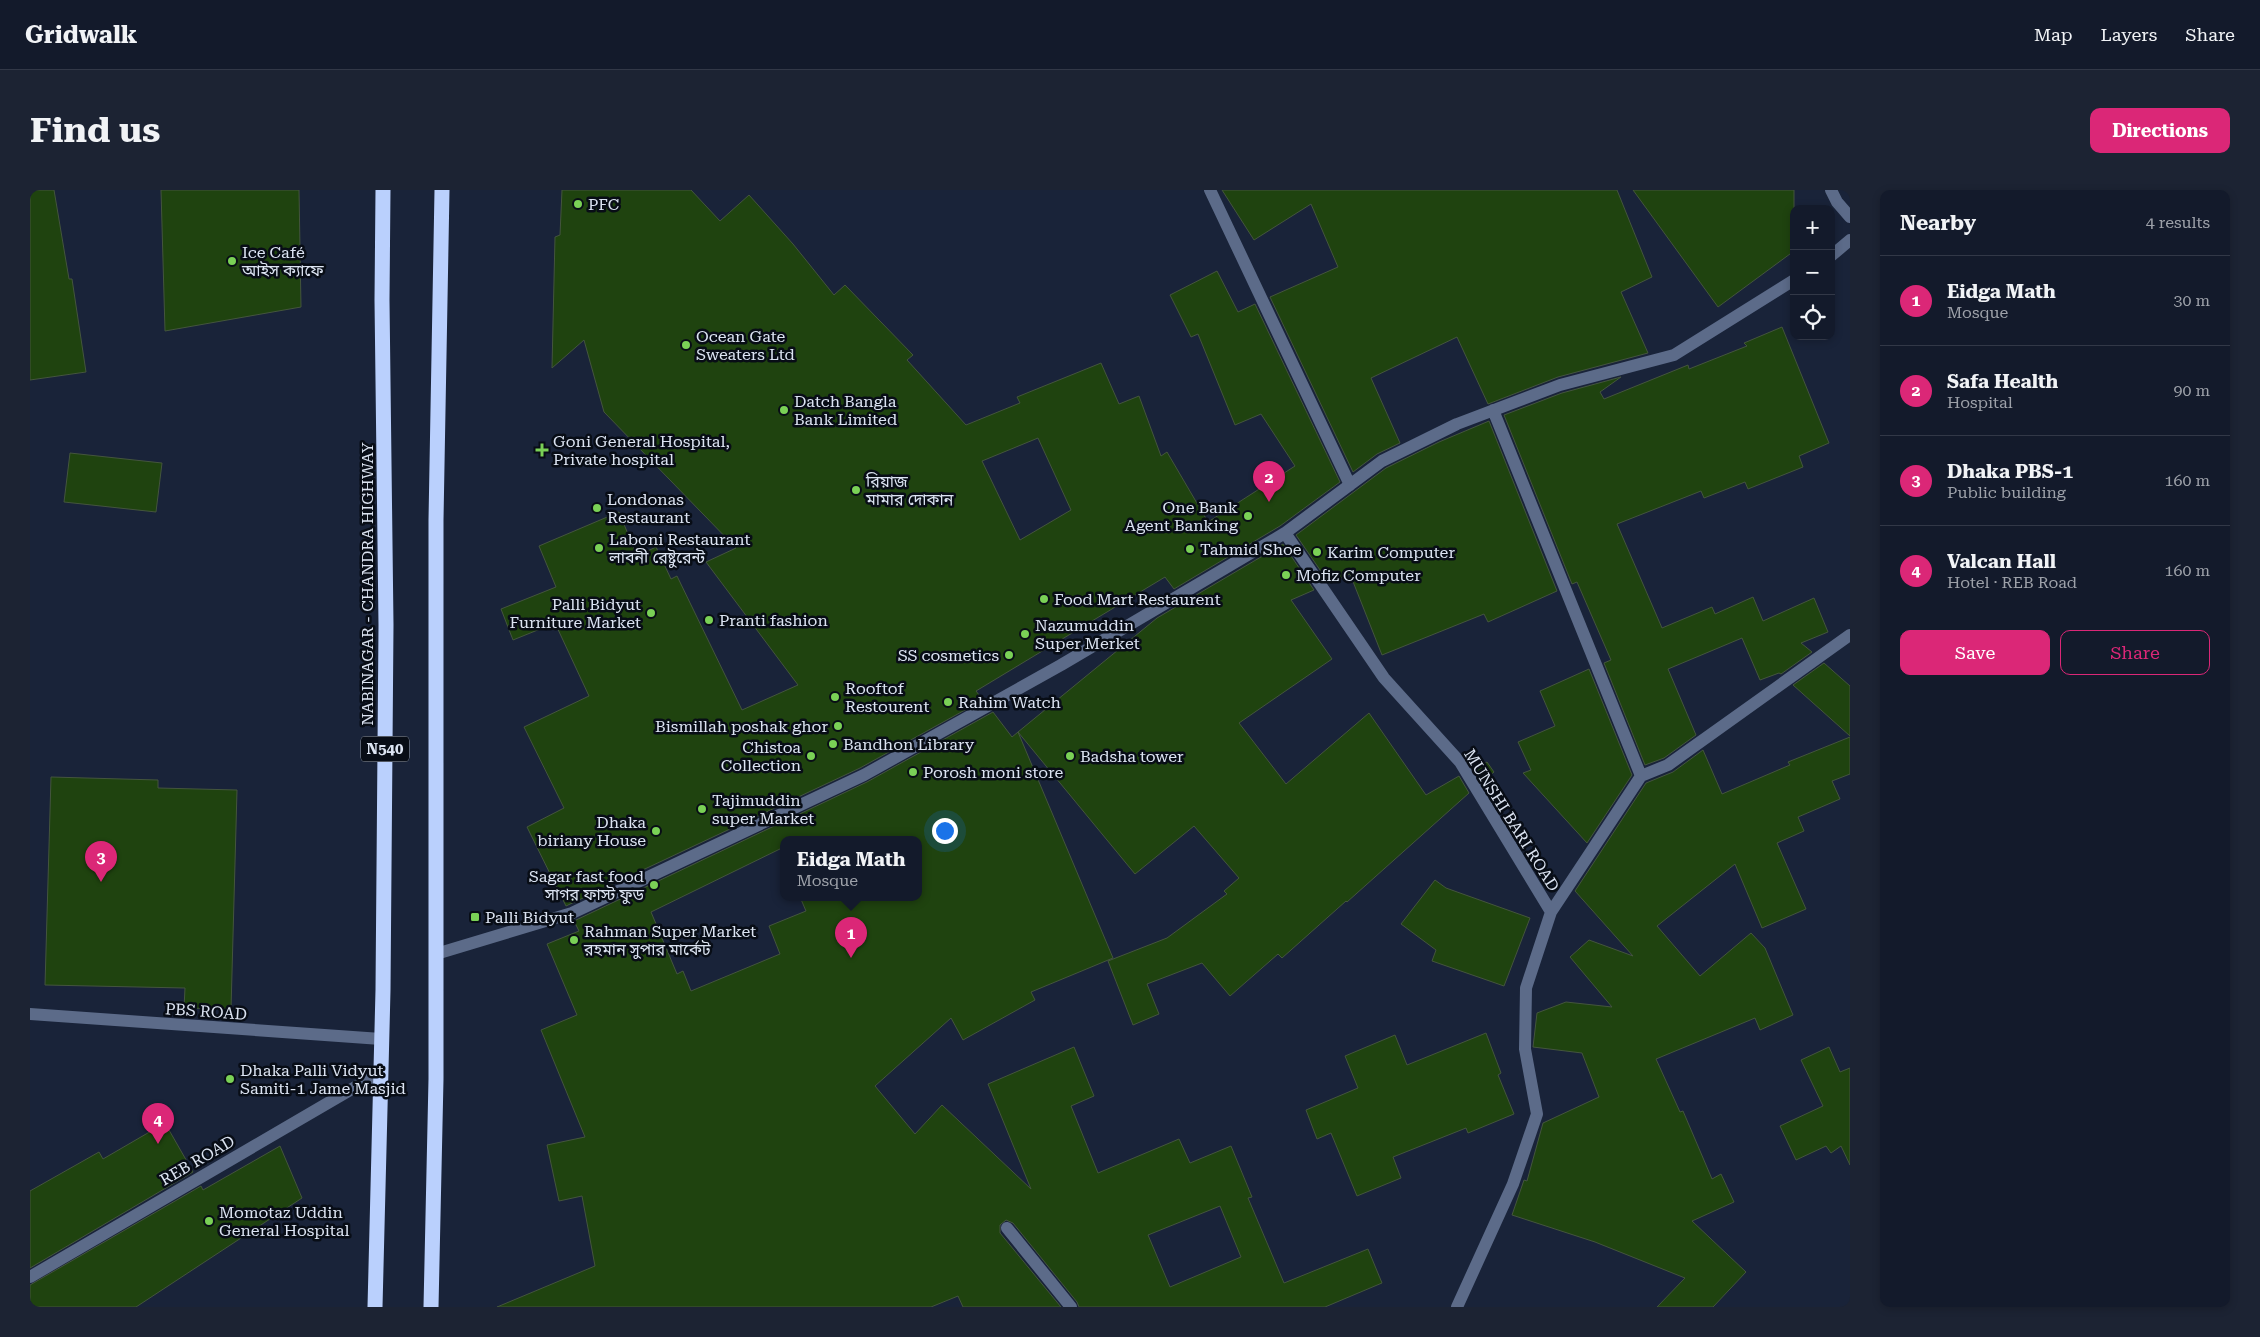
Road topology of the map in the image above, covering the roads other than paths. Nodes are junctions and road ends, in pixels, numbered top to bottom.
1 (383, 190) edge
2 (442, 190) edge
3 (1210, 190) edge
4 (1831, 190) edge
5 (1850, 217) edge
6 (1850, 240) edge
7 (1835, 253) edge
8 (1790, 282) edge
9 (1493, 410) junction
10 (1350, 485) junction
11 (1285, 533) junction
12 (1850, 635) edge
13 (1641, 776) junction
14 (1550, 912) junction
15 (436, 954) junction
16 (30, 1014) edge
17 (380, 1040) junction
18 (380, 1072) junction
19 (1007, 1228) dead end
20 (30, 1277) edge
21 (375, 1307) edge
22 (430, 1307) edge
23 (1071, 1307) edge
24 (1457, 1307) edge

1 - 17 highway, NABINAGAR - CHANDRA HIGHWAY / N540
2 - 15 highway
3 - 10 street
4 - 5 street
6 - 7 street
8 - 9 street
9 - 10 street
9 - 13 street
10 - 11 street
11 - 14 street, MUNSHI BARI ROAD
11 - 15 street
12 - 13 street
13 - 14 street
14 - 24 street, MUNSHI BARI ROAD
15 - 22 highway
16 - 17 street, PBS ROAD
17 - 18 highway, NABINAGAR - CHANDRA HIGHWAY / N540
18 - 20 street, REB ROAD
18 - 21 highway, NABINAGAR - CHANDRA HIGHWAY / N540
19 - 23 street

